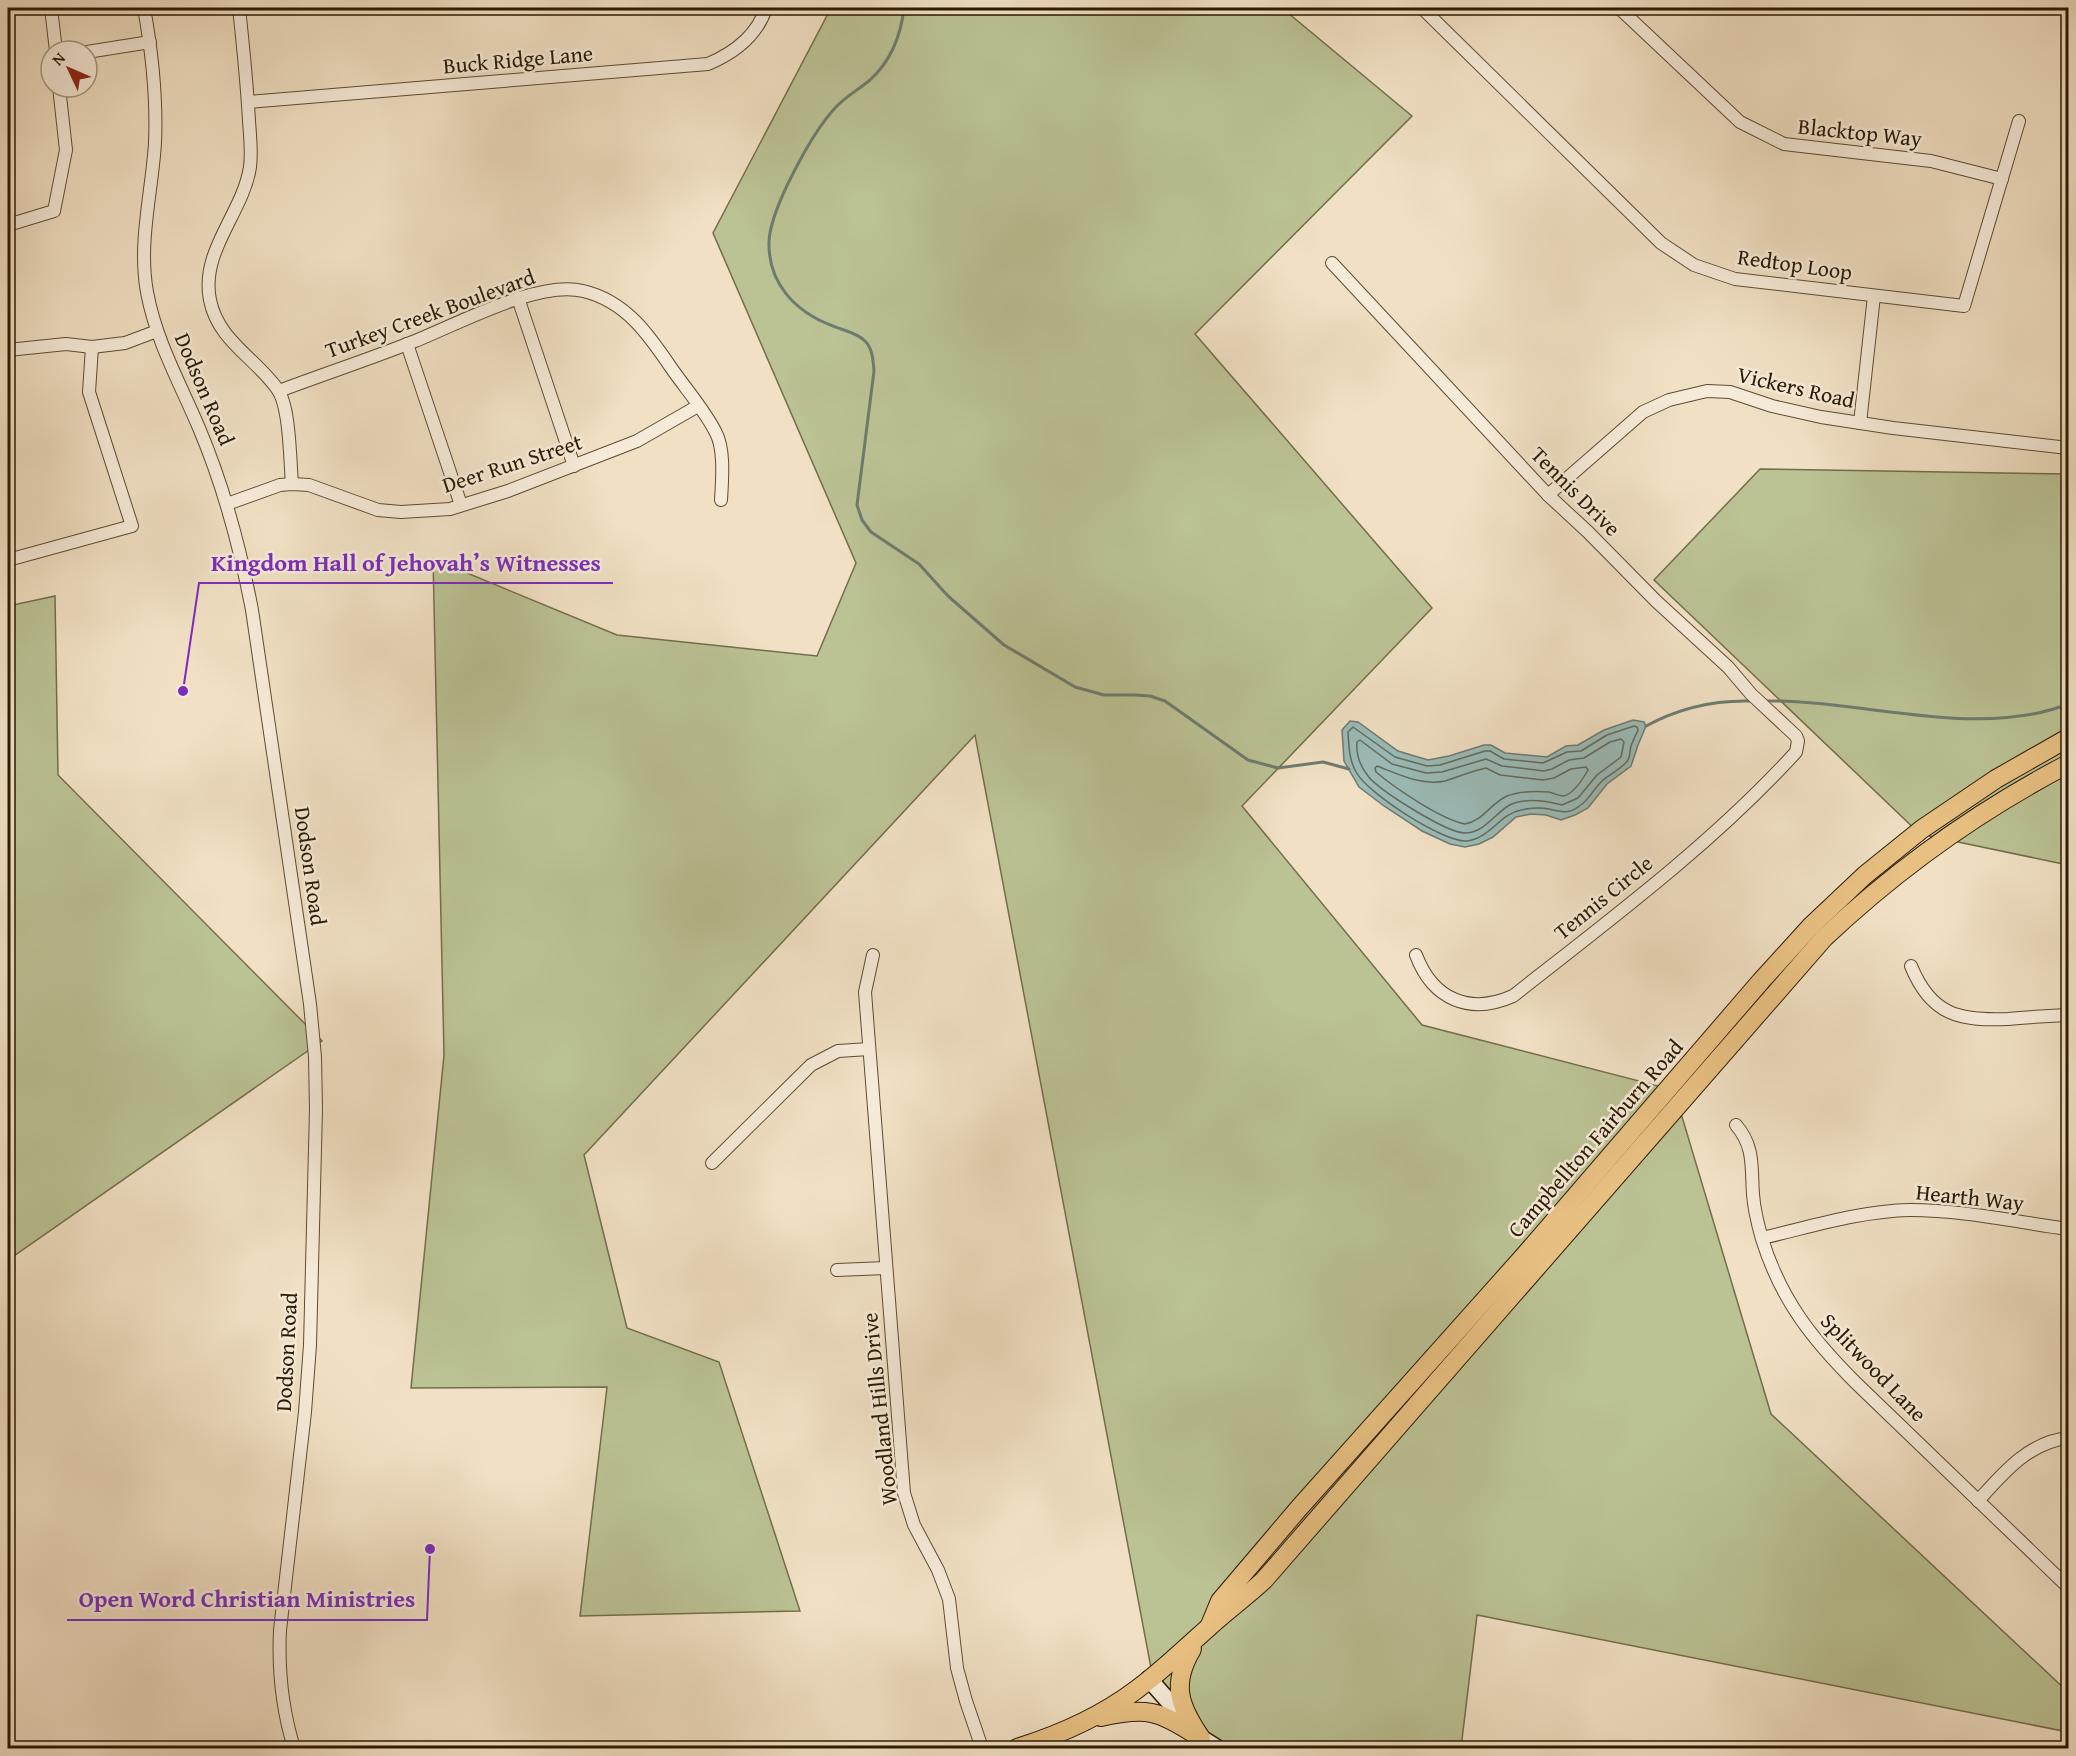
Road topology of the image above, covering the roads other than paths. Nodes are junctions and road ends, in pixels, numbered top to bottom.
1 (51, 8) edge
2 (144, 8) edge
3 (239, 8) edge
4 (766, 8) edge
5 (1422, 8) edge
6 (1619, 8) edge
7 (55, 39) edge
8 (150, 42) junction
9 (99, 50) edge
10 (60, 99) edge
11 (248, 102) junction
12 (2019, 121) dead end
13 (2002, 179) junction
14 (8, 225) edge
15 (1332, 263) dead end
16 (1874, 296) junction
17 (518, 298) junction
18 (157, 331) junction
19 (407, 344) junction
20 (92, 347) junction
21 (8, 350) edge
22 (279, 391) junction
23 (698, 406) junction
24 (1860, 423) junction
25 (2068, 447) edge
26 (574, 466) junction
27 (292, 484) junction
28 (1548, 495) junction
29 (721, 500) dead end
30 (227, 504) junction
31 (461, 505) junction
32 (8, 558) edge
33 (2068, 738) edge
34 (1798, 741) joint
35 (2068, 764) edge
36 (873, 955) dead end
37 (1416, 955) dead end
38 (1911, 966) dead end
39 (2068, 1015) edge
40 (869, 1049) junction
41 (1736, 1125) dead end
42 (712, 1163) dead end
43 (2068, 1229) edge
44 (1762, 1238) junction
45 (886, 1268) junction
46 (837, 1270) dead end
47 (2068, 1438) edge
48 (1978, 1501) junction
49 (2068, 1587) edge
50 (1209, 1626) junction
51 (1149, 1679) junction
52 (1085, 1721) junction
53 (1209, 1743) edge
54 (294, 1749) edge
55 (982, 1749) edge
56 (1017, 1749) edge

1 - 7 street
2 - 8 street, Dodson Road
3 - 11 street
4 - 11 street, Buck Ridge Lane
5 - 16 street, Redtop Loop
6 - 13 street, Blacktop Way
8 - 9 street
8 - 18 street, Dodson Road
10 - 14 street
11 - 22 street
12 - 13 street, Redtop Loop
13 - 16 street, Redtop Loop
15 - 28 street, Tennis Drive
16 - 24 street
17 - 19 street, Turkey Creek Boulevard
17 - 23 street, Turkey Creek Boulevard
17 - 26 street
18 - 20 street
18 - 30 street, Dodson Road
19 - 22 street, Turkey Creek Boulevard
19 - 31 street
20 - 21 street
20 - 32 street
22 - 27 street
23 - 26 street, Deer Run Street
23 - 29 street, Turkey Creek Boulevard
24 - 25 street, Vickers Road
24 - 28 street, Vickers Road
26 - 31 street, Deer Run Street
27 - 30 street, Deer Run Street
27 - 31 street, Deer Run Street
28 - 34 street, Tennis Drive
30 - 54 street, Dodson Road
33 - 50 main road, Campbellton Fairburn Road
34 - 37 street, Tennis Circle
35 - 50 main road, Campbellton Fairburn Road
36 - 40 street, Woodland Hills Drive
38 - 39 street
40 - 42 street
40 - 45 street, Woodland Hills Drive
41 - 44 street, Splitwood Lane
43 - 44 street, Hearth Way
44 - 48 street, Splitwood Lane
45 - 46 street
45 - 55 street, Woodland Hills Drive
47 - 48 street
48 - 49 street, Splitwood Lane
50 - 51 main road, Campbellton Fairburn Road
50 - 53 main road
51 - 52 main road, Campbellton Fairburn Road
51 - 53 main road
52 - 53 main road
52 - 56 main road, Campbellton Fairburn Road

